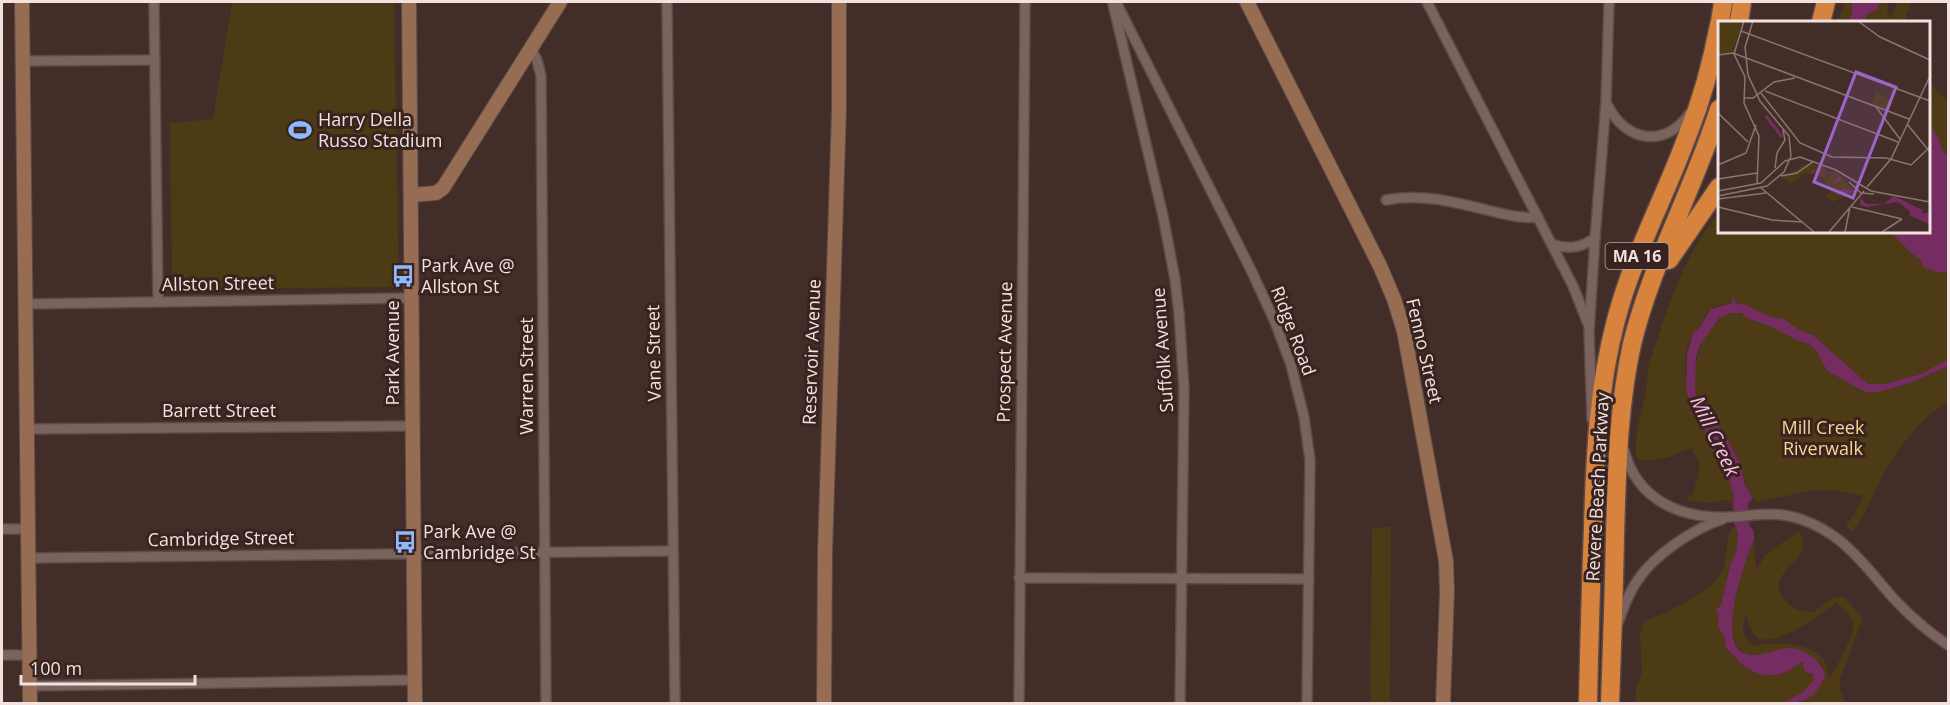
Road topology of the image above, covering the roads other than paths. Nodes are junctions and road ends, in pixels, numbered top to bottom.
1 (22, 2) edge
2 (154, 2) edge
3 (409, 2) edge
4 (560, 2) edge
5 (667, 2) edge
6 (839, 2) edge
7 (1025, 2) edge
8 (1114, 2) edge
9 (1247, 2) edge
10 (1427, 2) edge
11 (1609, 2) edge
12 (1723, 2) edge
13 (1742, 2) edge
14 (1826, 2) edge
15 (1720, 21) edge
16 (1739, 21) edge
17 (1821, 21) edge
18 (1718, 28) edge
19 (531, 49) junction
20 (155, 60) junction
21 (23, 61) junction
22 (1704, 87) junction
23 (1606, 102) junction
24 (1718, 112) edge
25 (1718, 189) edge
26 (411, 195) junction
27 (1386, 200) dead end
28 (1538, 217) junction
29 (1594, 238) junction
30 (1552, 244) junction
31 (411, 298) junction
32 (158, 301) junction
33 (1644, 303) junction
34 (25, 304) junction
35 (1589, 332) junction
36 (412, 426) junction
37 (1619, 427) junction
38 (26, 429) junction
39 (1594, 496) junction
40 (1729, 517) junction
41 (2, 529) edge
42 (28, 529) junction
43 (673, 551) junction
44 (545, 552) junction
45 (414, 553) junction
46 (28, 558) junction
47 (1019, 578) junction
48 (1181, 578) junction
49 (1309, 579) junction
50 (1948, 645) edge
51 (1612, 649) junction
52 (2, 655) edge
53 (29, 655) junction
54 (415, 680) junction
55 (30, 687) junction
56 (30, 704) edge
57 (415, 704) edge
58 (546, 704) edge
59 (675, 704) edge
60 (824, 704) edge
61 (1019, 704) edge
62 (1180, 704) edge
63 (1307, 704) edge
64 (1443, 704) edge
65 (1587, 704) edge
66 (1610, 704) edge
67 (1619, 704) edge

1 - 21 street
2 - 20 street
3 - 26 street, Park Avenue
4 - 19 street
5 - 43 street, Vane Street
6 - 60 street, Reservoir Avenue
7 - 47 street, Prospect Avenue
8 - 48 street, Suffolk Avenue
8 - 49 street, Ridge Road
9 - 64 street, Fenno Street
10 - 28 street
11 - 23 street, Revere Beach Parkway
12 - 15 highway, Revere Beach Parkway / MA 16
13 - 16 highway
14 - 17 highway
18 - 22 highway, Revere Beach Parkway / MA 16
19 - 26 street
19 - 44 street, Warren Street
20 - 21 street
20 - 32 street
21 - 34 street
22 - 23 street, Revere Beach Parkway
22 - 39 highway, Revere Beach Parkway / MA 16
23 - 29 street, Revere Beach Parkway
24 - 33 highway, Revere Beach Parkway / MA 16
25 - 33 highway
26 - 31 street, Park Avenue
27 - 28 street
28 - 30 street
29 - 30 street
29 - 35 street, Revere Beach Parkway
30 - 35 street
31 - 32 street, Allston Street
31 - 36 street, Park Avenue
32 - 34 street, Allston Street
33 - 37 highway, Revere Beach Parkway / MA 16
34 - 38 street
35 - 39 street, Revere Beach Parkway
36 - 38 street, Barrett Street
36 - 45 street, Park Avenue
37 - 40 street
37 - 51 highway, Revere Beach Parkway / MA 16
38 - 42 street
39 - 65 highway, Revere Beach Parkway / MA 16
40 - 50 street
40 - 51 street
41 - 42 street
42 - 46 street
43 - 44 street, Cambridge Street
43 - 59 street, Vane Street
44 - 45 street, Cambridge Street
44 - 58 street, Warren Street
45 - 46 street, Cambridge Street
45 - 54 street, Park Avenue
46 - 53 street
47 - 48 street
47 - 61 street, Prospect Avenue
48 - 49 street
48 - 62 street, Suffolk Avenue
49 - 63 street, Ridge Road
51 - 66 highway, Revere Beach Parkway / MA 16
51 - 67 highway
52 - 53 street
53 - 55 street
54 - 55 street
54 - 57 street, Park Avenue
55 - 56 street

